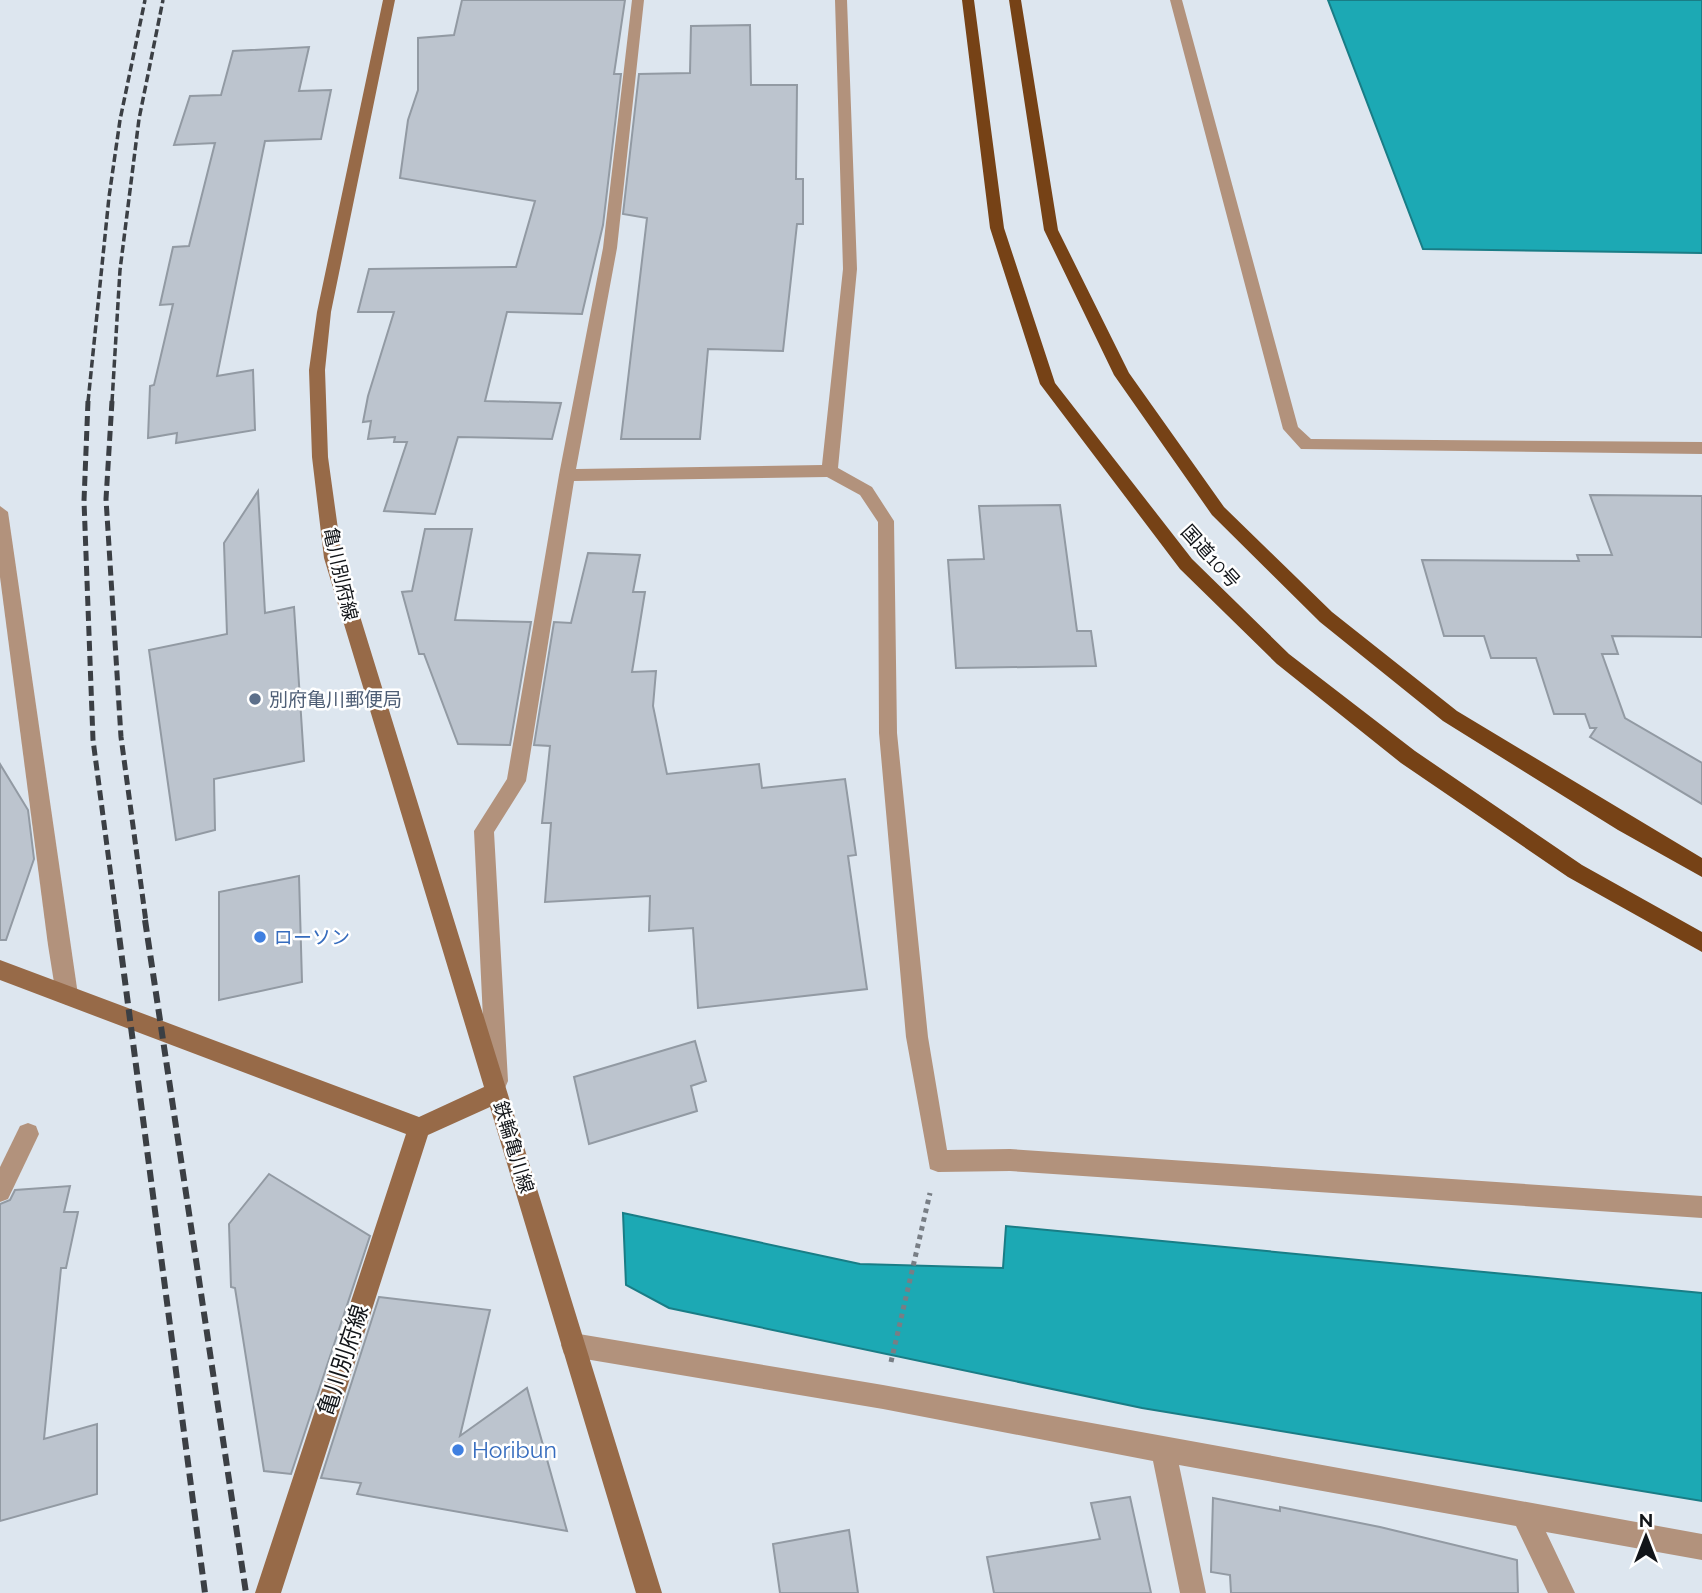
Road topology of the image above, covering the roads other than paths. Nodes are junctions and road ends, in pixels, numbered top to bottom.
1 (389, 0) edge
2 (638, 0) edge
3 (841, 0) edge
4 (968, 0) edge
5 (1015, 0) edge
6 (1176, 0) edge
7 (1702, 448) edge
8 (830, 471) junction
9 (567, 475) junction
10 (0, 512) edge
11 (1702, 868) edge
12 (1702, 943) edge
13 (0, 970) edge
14 (67, 995) junction
15 (498, 1092) junction
16 (419, 1128) junction
17 (28, 1134) dead end
18 (0, 1191) edge
19 (1702, 1207) edge
20 (573, 1345) junction
21 (1163, 1450) junction
22 (1523, 1513) junction
23 (1702, 1547) edge
24 (268, 1593) edge
25 (649, 1593) edge
26 (1193, 1593) edge
27 (1562, 1593) edge

1 - 15 main road, 亀川別府線
2 - 9 street
3 - 8 street
4 - 12 highway, 国道10号
5 - 11 highway, 国道10号
6 - 7 street
8 - 9 street
8 - 19 street
9 - 15 street
10 - 14 street
13 - 14 main road
14 - 16 main road
15 - 16 main road, 鉄輪亀川線
15 - 20 main road, 鉄輪亀川線
16 - 24 main road, 亀川別府線
17 - 18 street
20 - 21 street
20 - 25 main road, 鉄輪亀川線
21 - 22 street
21 - 26 street
22 - 23 street
22 - 27 street

